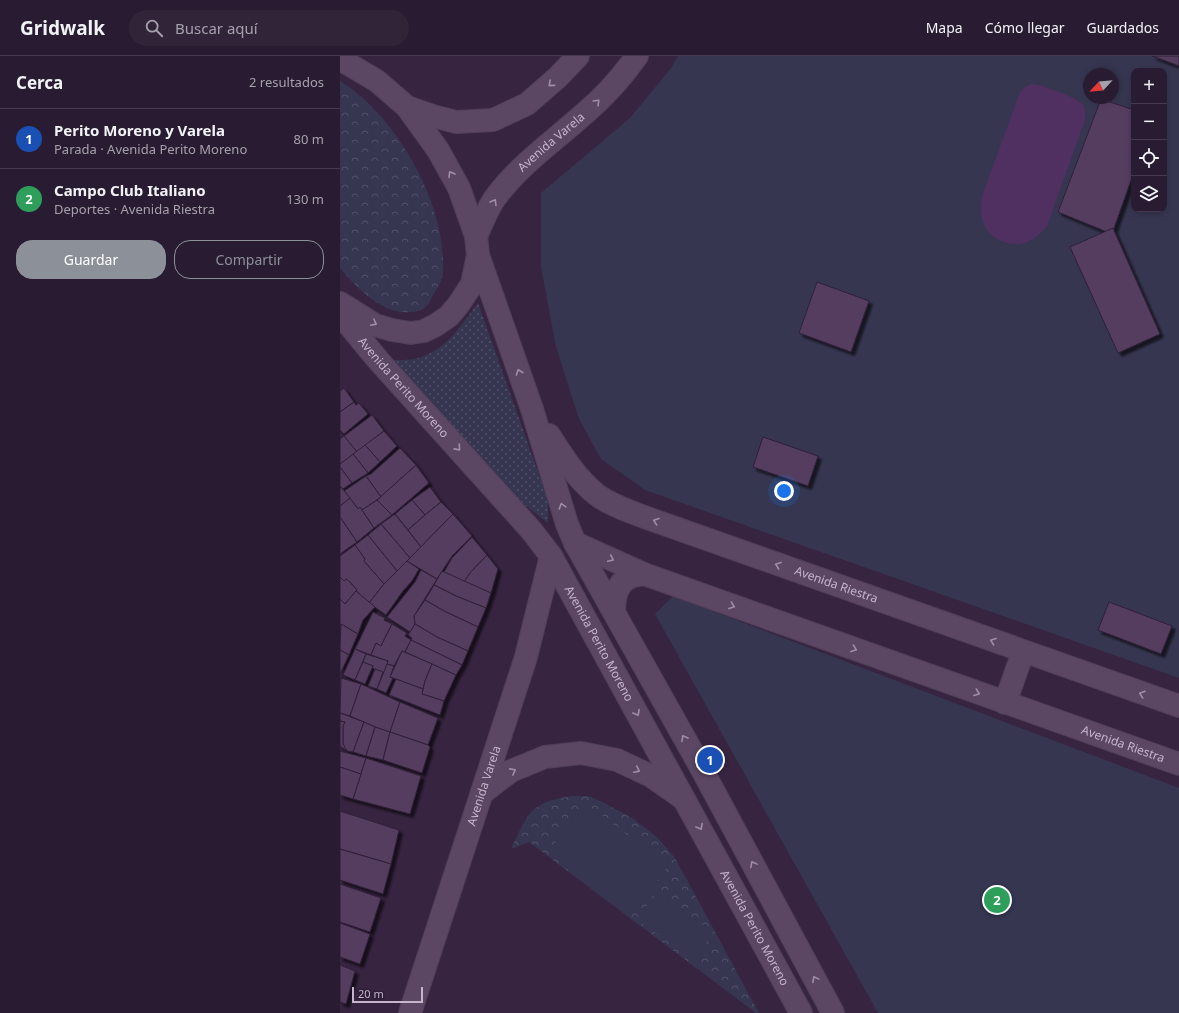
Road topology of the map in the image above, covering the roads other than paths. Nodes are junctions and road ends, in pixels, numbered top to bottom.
1 (357, 56) edge
2 (578, 56) edge
3 (637, 56) edge
4 (340, 59) edge
5 (377, 81) junction
6 (407, 107) junction
7 (477, 246) junction
8 (340, 303) edge
9 (340, 314) edge
10 (532, 409) junction
11 (575, 543) junction
12 (551, 556) junction
13 (644, 574) junction
14 (614, 612) junction
15 (1023, 652) junction
16 (1005, 703) junction
17 (1179, 706) edge
18 (1179, 764) edge
19 (482, 794) junction
20 (685, 799) junction
21 (410, 1013) edge
22 (801, 1013) edge
23 (833, 1013) edge

1 - 5 main road
2 -> 6 main road
7 -> 3 main road, Avenida Varela
4 - 5 main road
5 - 6 main road
7 -> 6 main road
8 -> 7 main road, Avenida Varela
10 -> 7 main road
9 -> 12 main road, Avenida Perito Moreno
11 -> 10 main road
15 -> 10 main road, Avenida Riestra
11 - 12 main road
11 -> 13 main road, Avenida Riestra
11 - 14 main road
12 - 19 main road, Avenida Varela
12 -> 20 main road, Avenida Perito Moreno
13 - 14 main road
13 -> 16 main road, Avenida Riestra
23 -> 14 main road
15 - 16 main road
17 -> 15 main road, Avenida Riestra
16 - 18 main road, Avenida Riestra
19 -> 20 main road
19 - 21 main road, Avenida Varela
20 -> 22 main road, Avenida Perito Moreno

